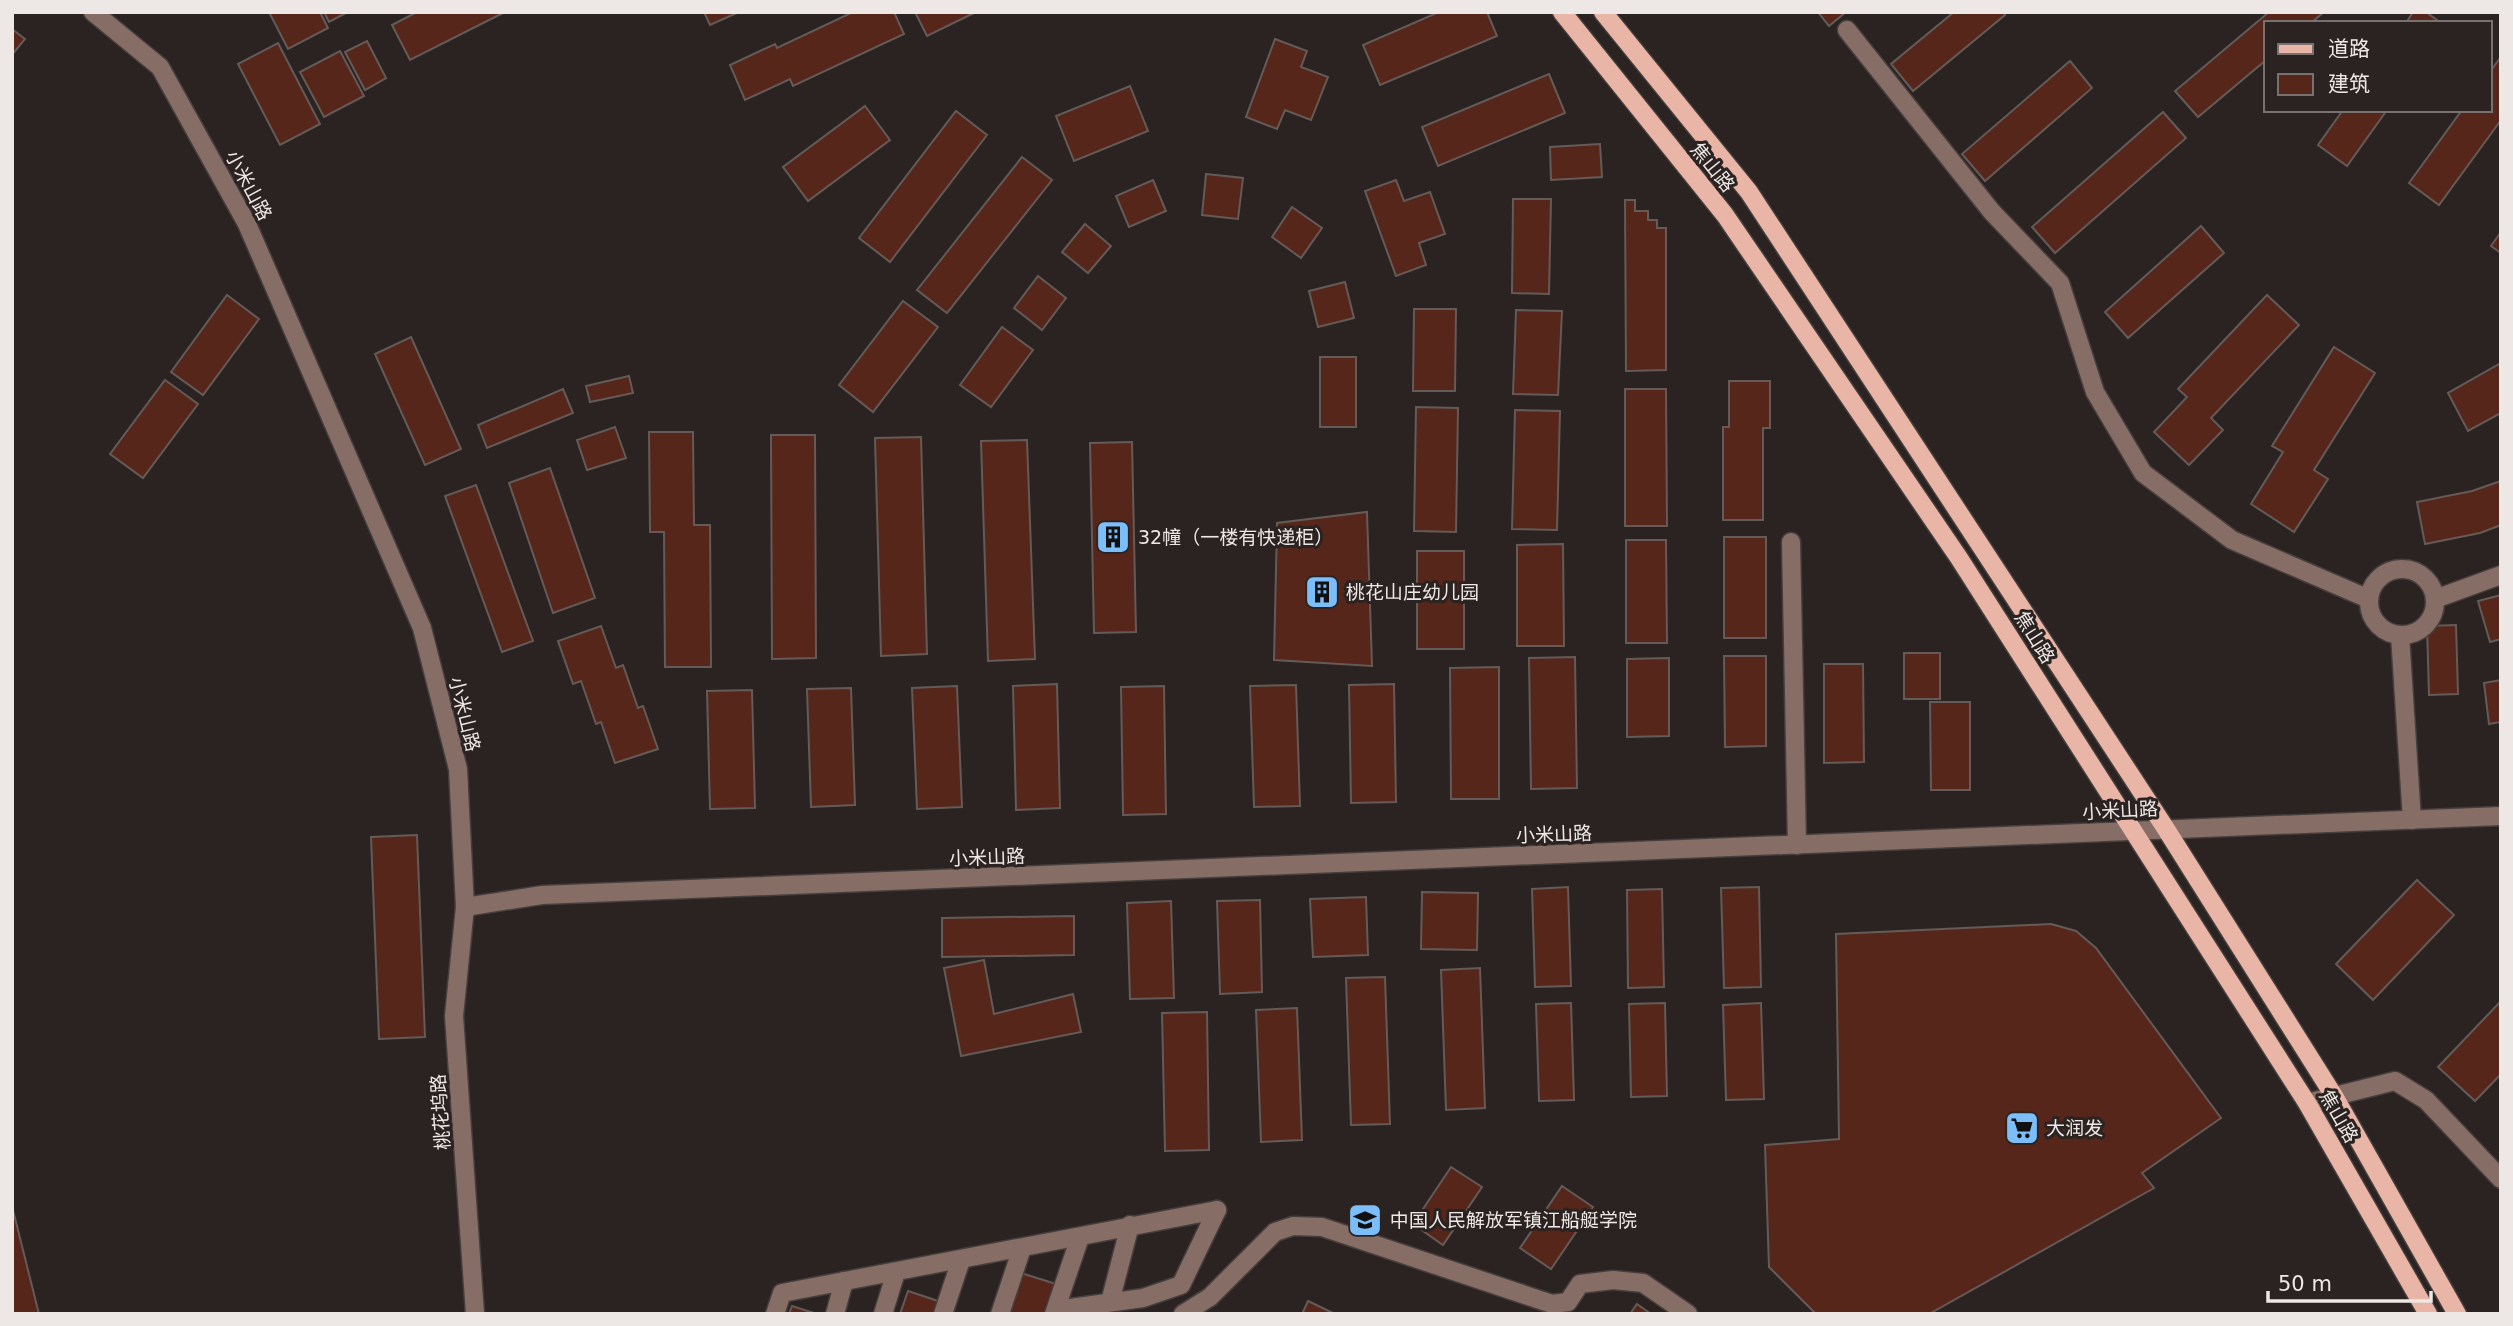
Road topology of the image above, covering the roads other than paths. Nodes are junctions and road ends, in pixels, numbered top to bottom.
1 (93, 12) edge
2 (1562, 12) edge
3 (1603, 12) edge
4 (1847, 30) dead end
5 (1791, 542) dead end
6 (2501, 575) edge
7 (2369, 599) junction
8 (2435, 599) junction
9 (2400, 635) junction
10 (2501, 817) edge
11 (2412, 820) junction
12 (2166, 829) junction
13 (2133, 831) junction
14 (1797, 845) junction
15 (465, 907) junction
16 (2334, 1096) junction
17 (2307, 1103) junction
18 (2501, 1179) edge
19 (1130, 1225) junction
20 (1080, 1237) junction
21 (1022, 1248) junction
22 (961, 1260) junction
23 (896, 1272) junction
24 (844, 1281) junction
25 (1110, 1302) junction
26 (1055, 1312) edge
27 (475, 1314) edge
28 (775, 1314) edge
29 (835, 1314) edge
30 (883, 1314) edge
31 (943, 1314) edge
32 (1000, 1314) edge
33 (1183, 1314) edge
34 (1688, 1314) edge
35 (2428, 1314) edge
36 (2457, 1314) edge

1 - 15 street, 小米山路
2 - 13 main road, 焦山路
3 - 12 main road, 焦山路
4 - 7 street
5 - 14 street
6 - 8 street
7 - 8 street
7 - 9 street
8 - 9 street
9 - 11 street
10 - 11 street, 小米山路
11 - 12 street, 小米山路
12 - 13 street, 小米山路
12 - 16 main road, 焦山路
13 - 14 street, 小米山路
13 - 17 main road, 焦山路
14 - 15 street, 小米山路
15 - 27 street, 桃花坞路
16 - 17 street
16 - 18 street
16 - 36 main road, 焦山路
17 - 35 main road, 焦山路
19 - 20 street
19 - 25 street
19 - 25 street
20 - 21 street
20 - 26 street
21 - 22 street
21 - 32 street
22 - 23 street
22 - 31 street
23 - 24 street
23 - 30 street
24 - 28 street
24 - 29 street
25 - 26 street
33 - 34 street

